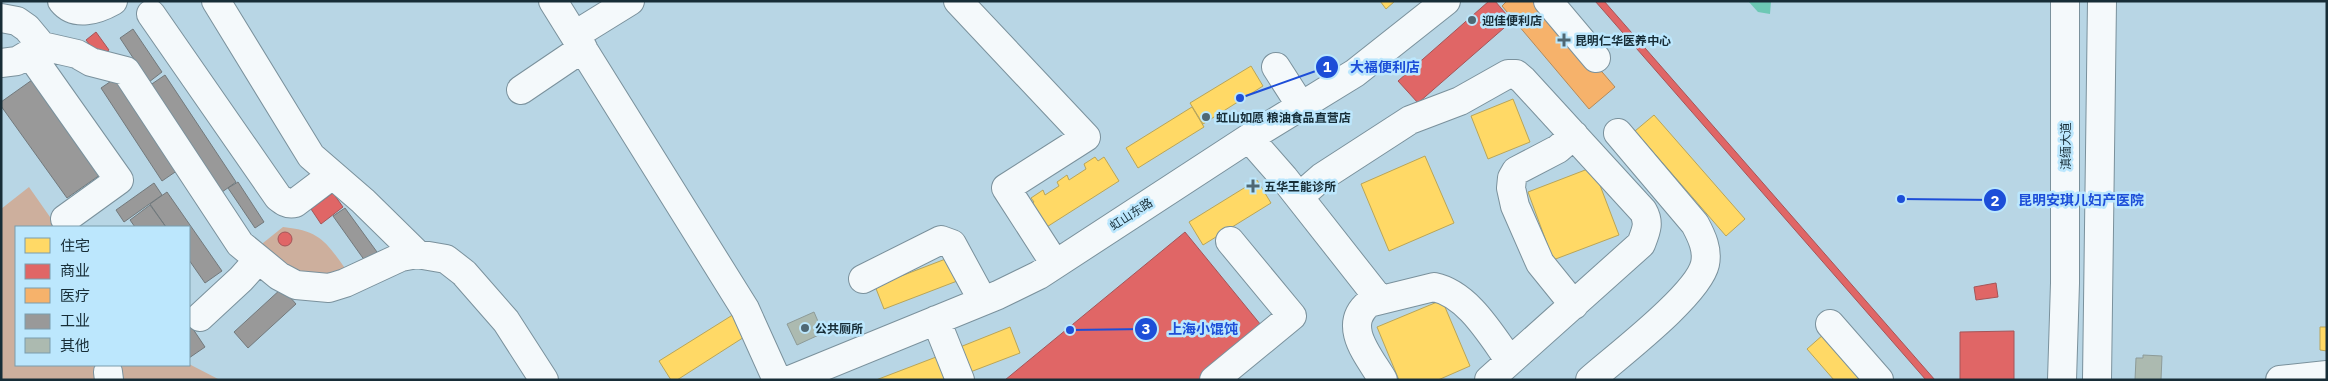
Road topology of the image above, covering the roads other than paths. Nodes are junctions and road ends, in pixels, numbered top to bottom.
1 (62, 1) edge
2 (112, 1) edge
3 (216, 1) edge
4 (553, 1) edge
5 (630, 1) edge
6 (958, 1) edge
7 (1548, 1) edge
8 (2065, 1) edge
9 (2102, 1) edge
10 (1432, 6) edge
11 (150, 14) dead end
12 (1, 18) edge
13 (579, 42) junction
14 (36, 50) junction
15 (1596, 58) dead end
16 (1, 63) edge
17 (1276, 67) dead end
18 (521, 90) dead end
19 (1300, 106) junction
20 (1618, 133) dead end
21 (1574, 135) junction
22 (1249, 138) junction
23 (332, 175) junction
24 (1299, 197) junction
25 (65, 219) dead end
26 (1230, 241) dead end
27 (416, 254) junction
28 (258, 260) junction
29 (1055, 264) junction
30 (862, 279) dead end
31 (1380, 300) junction
32 (983, 301) junction
33 (1574, 305) junction
34 (200, 317) dead end
35 (936, 320) junction
36 (1830, 324) dead end
37 (1510, 362) junction
38 (2327, 375) edge
39 (544, 380) edge
40 (777, 380) edge
41 (790, 380) edge
42 (960, 380) edge
43 (1214, 380) edge
44 (1383, 380) edge
45 (1489, 380) edge
46 (1590, 380) edge
47 (1879, 380) edge
48 (2062, 380) edge
49 (2097, 380) edge
50 (2280, 380) edge

1 - 2 street
3 - 23 street
4 - 13 street
5 - 13 street
6 - 29 street
7 - 15 street
8 - 48 street, 滇缅大道
9 - 49 street
10 - 19 street, 虹山东路
11 - 23 street
12 - 14 street
13 - 18 street
13 - 40 street
14 - 16 street
14 - 25 street
14 - 28 street
17 - 19 street
19 - 22 street, 虹山东路
20 - 46 street
21 - 24 street
21 - 33 street
21 - 33 street
22 - 24 street
22 - 29 street, 虹山东路
23 - 27 street
24 - 31 street
26 - 43 street
27 - 28 street
27 - 39 street
28 - 34 street
29 - 32 street, 虹山东路
30 - 32 street
31 - 37 street
31 - 44 street
32 - 35 street, 虹山东路
33 - 37 street
35 - 41 street, 虹山东路
35 - 42 street
36 - 47 street
37 - 45 street
38 - 50 street

